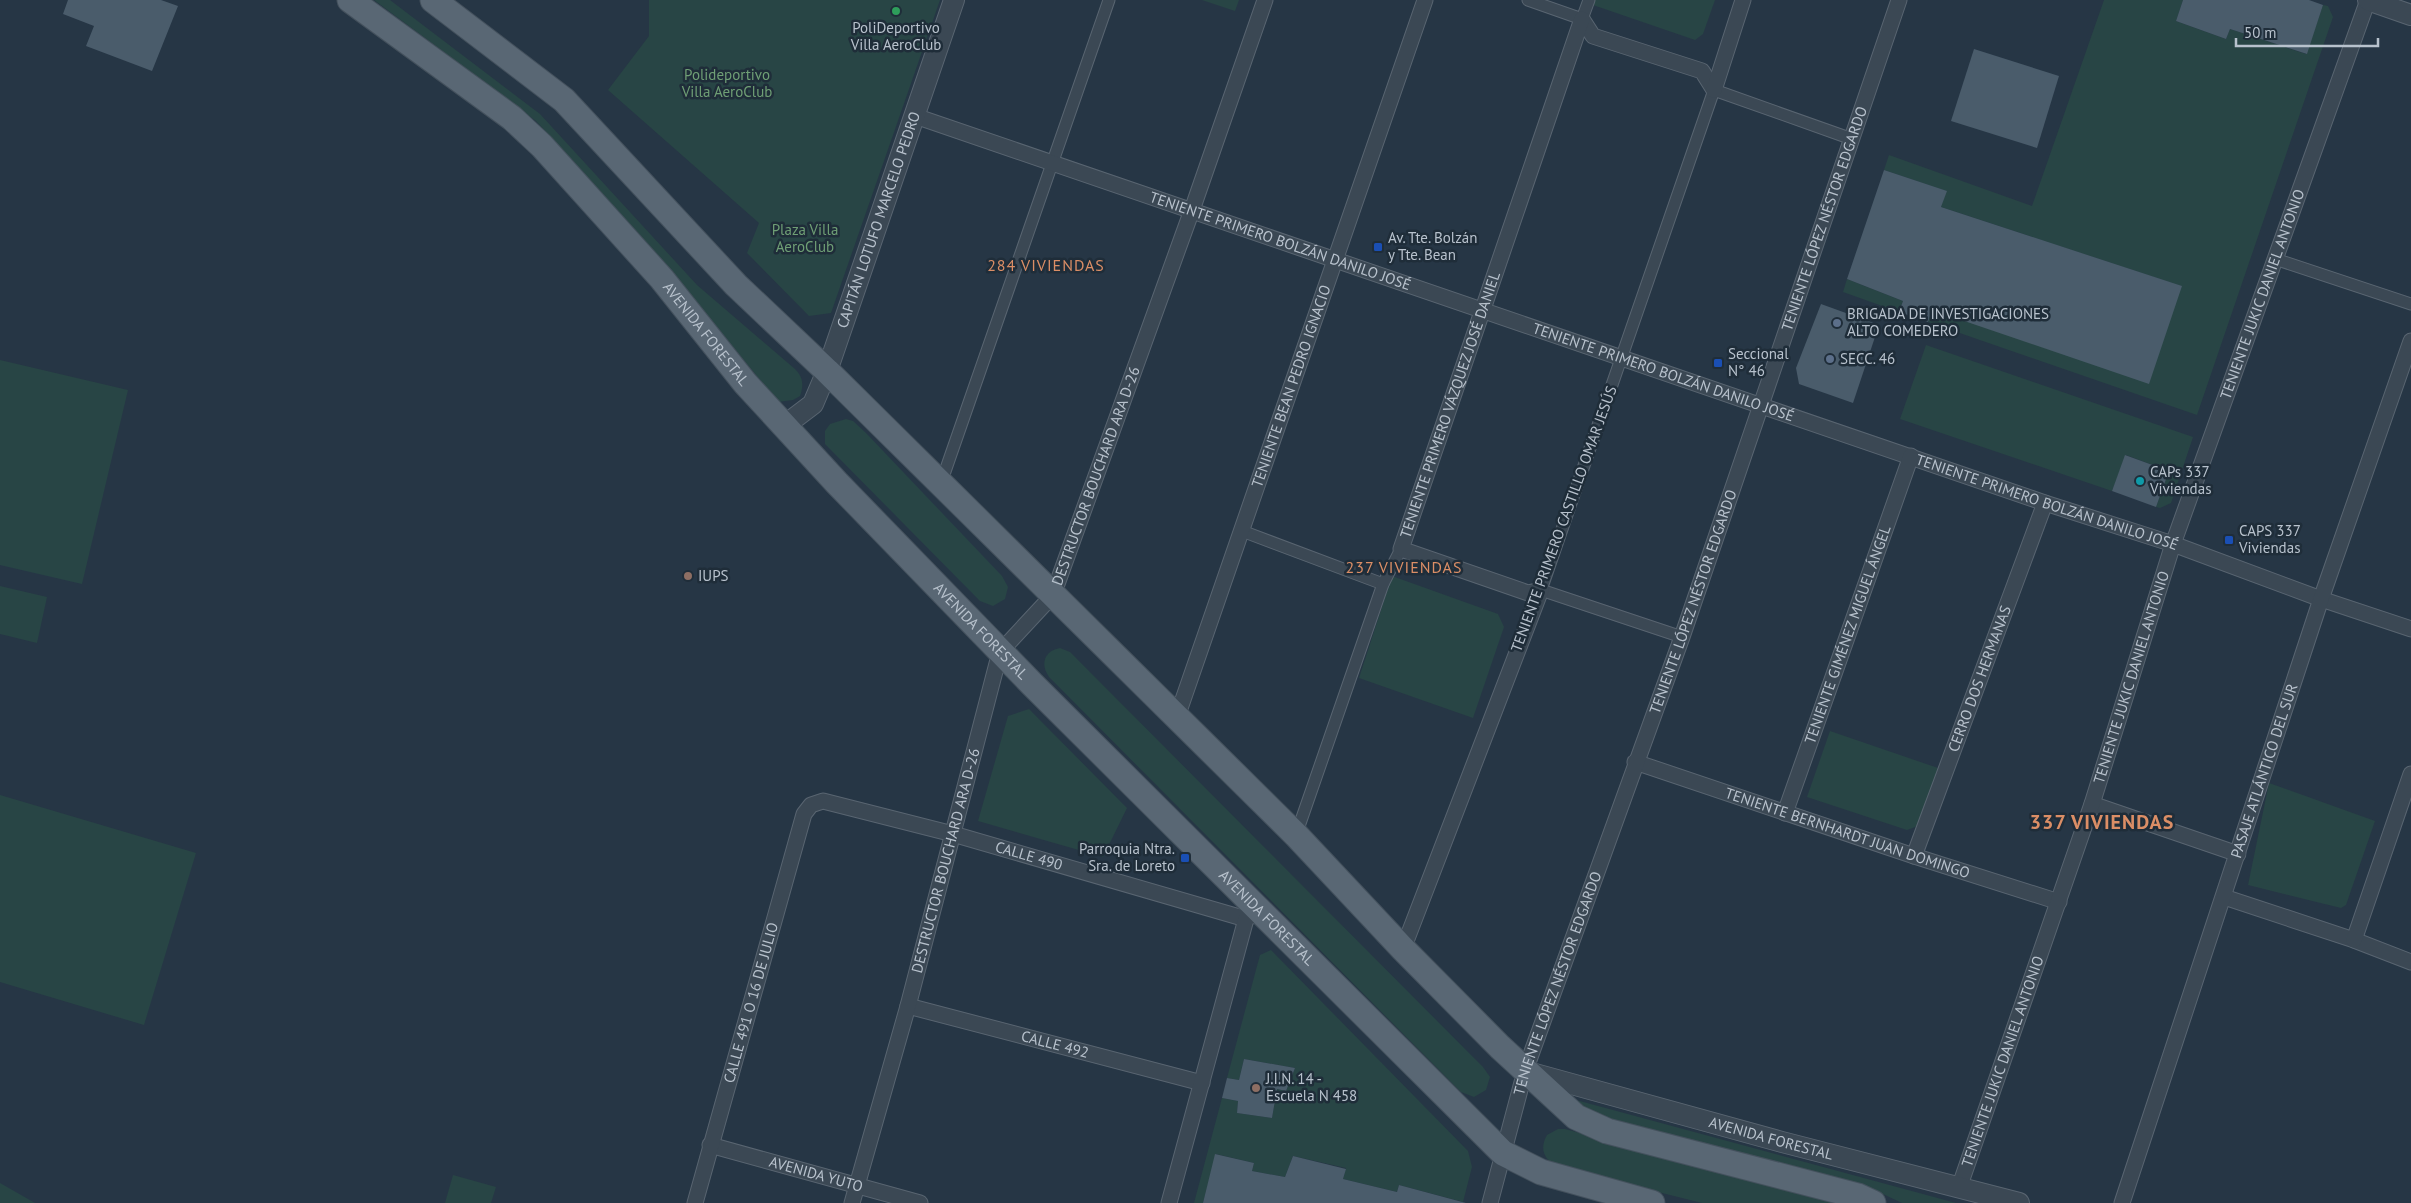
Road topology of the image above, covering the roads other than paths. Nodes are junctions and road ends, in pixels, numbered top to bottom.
1 (350, 0) edge
2 (433, 0) edge
3 (954, 0) edge
4 (1109, 0) edge
5 (1265, 0) edge
6 (1425, 0) edge
7 (1528, 0) edge
8 (1589, 0) edge
9 (1743, 0) edge
10 (1899, 0) edge
11 (2368, 0) edge
12 (2411, 14) edge
13 (1582, 19) junction
14 (1714, 90) junction
15 (915, 116) junction
16 (1852, 139) junction
17 (1053, 163) junction
18 (1192, 210) junction
19 (1337, 259) junction
20 (2275, 259) junction
21 (2411, 304) edge
22 (1484, 310) junction
23 (2411, 340) edge
24 (1621, 357) junction
25 (827, 371) junction
26 (1762, 405) junction
27 (784, 426) junction
28 (1911, 456) junction
29 (941, 483) junction
30 (2045, 503) junction
31 (1242, 531) junction
32 (2173, 544) junction
33 (1401, 549) junction
34 (1383, 584) junction
35 (1540, 590) junction
36 (1053, 595) junction
37 (2321, 599) junction
38 (2411, 629) edge
39 (1682, 637) junction
40 (1000, 652) junction
41 (1177, 717) junction
42 (1636, 762) junction
43 (2411, 774) edge
44 (2092, 804) junction
45 (811, 805) joint
46 (1785, 813) junction
47 (953, 834) junction
48 (1296, 835) junction
49 (2238, 854) junction
50 (1914, 856) junction
51 (2224, 897) junction
52 (2059, 902) junction
53 (1253, 915) junction
54 (2354, 940) junction
55 (1403, 949) junction
56 (2411, 962) edge
57 (908, 1006) junction
58 (1525, 1071) junction
59 (1202, 1083) junction
60 (710, 1146) junction
61 (1503, 1153) junction
62 (857, 1186) junction
63 (1959, 1188) junction
64 (695, 1203) edge
65 (852, 1203) edge
66 (920, 1203) edge
67 (1169, 1203) edge
68 (1490, 1203) edge
69 (1652, 1203) edge
70 (1873, 1203) edge
71 (2019, 1203) edge
72 (2122, 1203) edge

1 - 27 main road, AVENIDA FORESTAL
2 - 25 main road, AVENIDA FORESTAL
3 - 15 street, CAPITÁN LOTUFO MARCELO PEDRO
4 - 17 street
5 - 18 street, DESTRUCTOR BOUCHARD ARA D-26
6 - 19 street, TENIENTE BEAN PEDRO IGNACIO
7 - 13 street
8 - 13 street, TENIENTE PRIMERO VÁZQUEZ JOSÉ DANIEL
9 - 14 street, TENIENTE PRIMERO CASTILLO OMAR JESÚS
10 - 16 street, TENIENTE LÓPEZ NÉSTOR EDGARDO
11 - 12 street
11 - 20 street, TENIENTE JUKIC DANIEL ANTONIO
13 - 14 street
13 - 22 street, TENIENTE PRIMERO VÁZQUEZ JOSÉ DANIEL
14 - 16 street
14 - 24 street, TENIENTE PRIMERO CASTILLO OMAR JESÚS
15 - 17 street, TENIENTE PRIMERO BOLZÁN DANILO JOSÉ
15 - 25 street, CAPITÁN LOTUFO MARCELO PEDRO
16 - 26 street, TENIENTE LÓPEZ NÉSTOR EDGARDO
17 - 18 street, TENIENTE PRIMERO BOLZÁN DANILO JOSÉ
17 - 29 street
18 - 19 street, TENIENTE PRIMERO BOLZÁN DANILO JOSÉ
18 - 36 street, DESTRUCTOR BOUCHARD ARA D-26
19 - 22 street, TENIENTE PRIMERO BOLZÁN DANILO JOSÉ
19 - 31 street, TENIENTE BEAN PEDRO IGNACIO
20 - 21 street
20 - 32 street, TENIENTE JUKIC DANIEL ANTONIO
22 - 24 street, TENIENTE PRIMERO BOLZÁN DANILO JOSÉ
22 - 33 street, TENIENTE PRIMERO VÁZQUEZ JOSÉ DANIEL
23 - 37 street, PASAJE ATLÁNTICO DEL SUR
24 - 26 street, TENIENTE PRIMERO BOLZÁN DANILO JOSÉ
24 - 35 street, TENIENTE PRIMERO CASTILLO OMAR JESÚS
25 - 27 street, CAPITÁN LOTUFO MARCELO PEDRO
25 - 29 main road, AVENIDA FORESTAL
26 - 28 street, TENIENTE PRIMERO BOLZÁN DANILO JOSÉ
26 - 39 street, TENIENTE LÓPEZ NÉSTOR EDGARDO
27 - 40 main road, AVENIDA FORESTAL
28 - 30 street, TENIENTE PRIMERO BOLZÁN DANILO JOSÉ
28 - 46 street, TENIENTE GIMÉNEZ MIGUEL ÁNGEL
29 - 36 main road, AVENIDA FORESTAL
30 - 32 street, TENIENTE PRIMERO BOLZÁN DANILO JOSÉ
30 - 50 street, CERRO DOS HERMANAS
31 - 34 street
31 - 41 street, TENIENTE BEAN PEDRO IGNACIO
32 - 37 street, TENIENTE PRIMERO BOLZÁN DANILO JOSÉ
32 - 44 street, TENIENTE JUKIC DANIEL ANTONIO
33 - 34 street, TENIENTE PRIMERO VÁZQUEZ JOSÉ DANIEL
33 - 35 street
34 - 48 street, TENIENTE PRIMERO VÁZQUEZ JOSÉ DANIEL
35 - 39 street
35 - 55 street, TENIENTE PRIMERO CASTILLO OMAR JESÚS
36 - 40 street, DESTRUCTOR BOUCHARD ARA D-26
36 - 41 main road, AVENIDA FORESTAL
37 - 38 street, TENIENTE PRIMERO BOLZÁN DANILO JOSÉ
37 - 49 street, PASAJE ATLÁNTICO DEL SUR
39 - 42 street, TENIENTE LÓPEZ NÉSTOR EDGARDO
40 - 47 street, DESTRUCTOR BOUCHARD ARA D-26
40 - 53 main road, AVENIDA FORESTAL
41 - 48 main road, AVENIDA FORESTAL
42 - 46 street, TENIENTE BERNHARDT JUAN DOMINGO
42 - 58 street, TENIENTE LÓPEZ NÉSTOR EDGARDO
43 - 54 street
44 - 49 street
44 - 52 street, TENIENTE JUKIC DANIEL ANTONIO
45 - 47 street, CALLE 490
45 - 60 street, CALLE 491 O 16 DE JULIO
46 - 50 street, TENIENTE BERNHARDT JUAN DOMINGO
47 - 53 street, CALLE 490
47 - 57 street, DESTRUCTOR BOUCHARD ARA D-26
48 - 55 main road, AVENIDA FORESTAL
49 - 51 street, PASAJE ATLÁNTICO DEL SUR
50 - 52 street, TENIENTE BERNHARDT JUAN DOMINGO
51 - 54 street
51 - 72 street, PASAJE ATLÁNTICO DEL SUR
52 - 63 street, TENIENTE JUKIC DANIEL ANTONIO
53 - 59 street
53 - 61 main road, AVENIDA FORESTAL
54 - 56 street
55 - 58 main road, AVENIDA FORESTAL
57 - 59 street, CALLE 492
57 - 62 street, DESTRUCTOR BOUCHARD ARA D-26
58 - 61 street, TENIENTE LÓPEZ NÉSTOR EDGARDO
58 - 63 street, AVENIDA FORESTAL
58 - 70 main road, AVENIDA FORESTAL
59 - 67 street
60 - 62 street, AVENIDA YUTO
60 - 64 street, CALLE 491 O 16 DE JULIO
61 - 68 street, TENIENTE LÓPEZ NÉSTOR EDGARDO
61 - 69 main road, AVENIDA FORESTAL
62 - 65 street, DESTRUCTOR BOUCHARD ARA D-26
62 - 66 street, AVENIDA YUTO
63 - 71 street, AVENIDA FORESTAL

